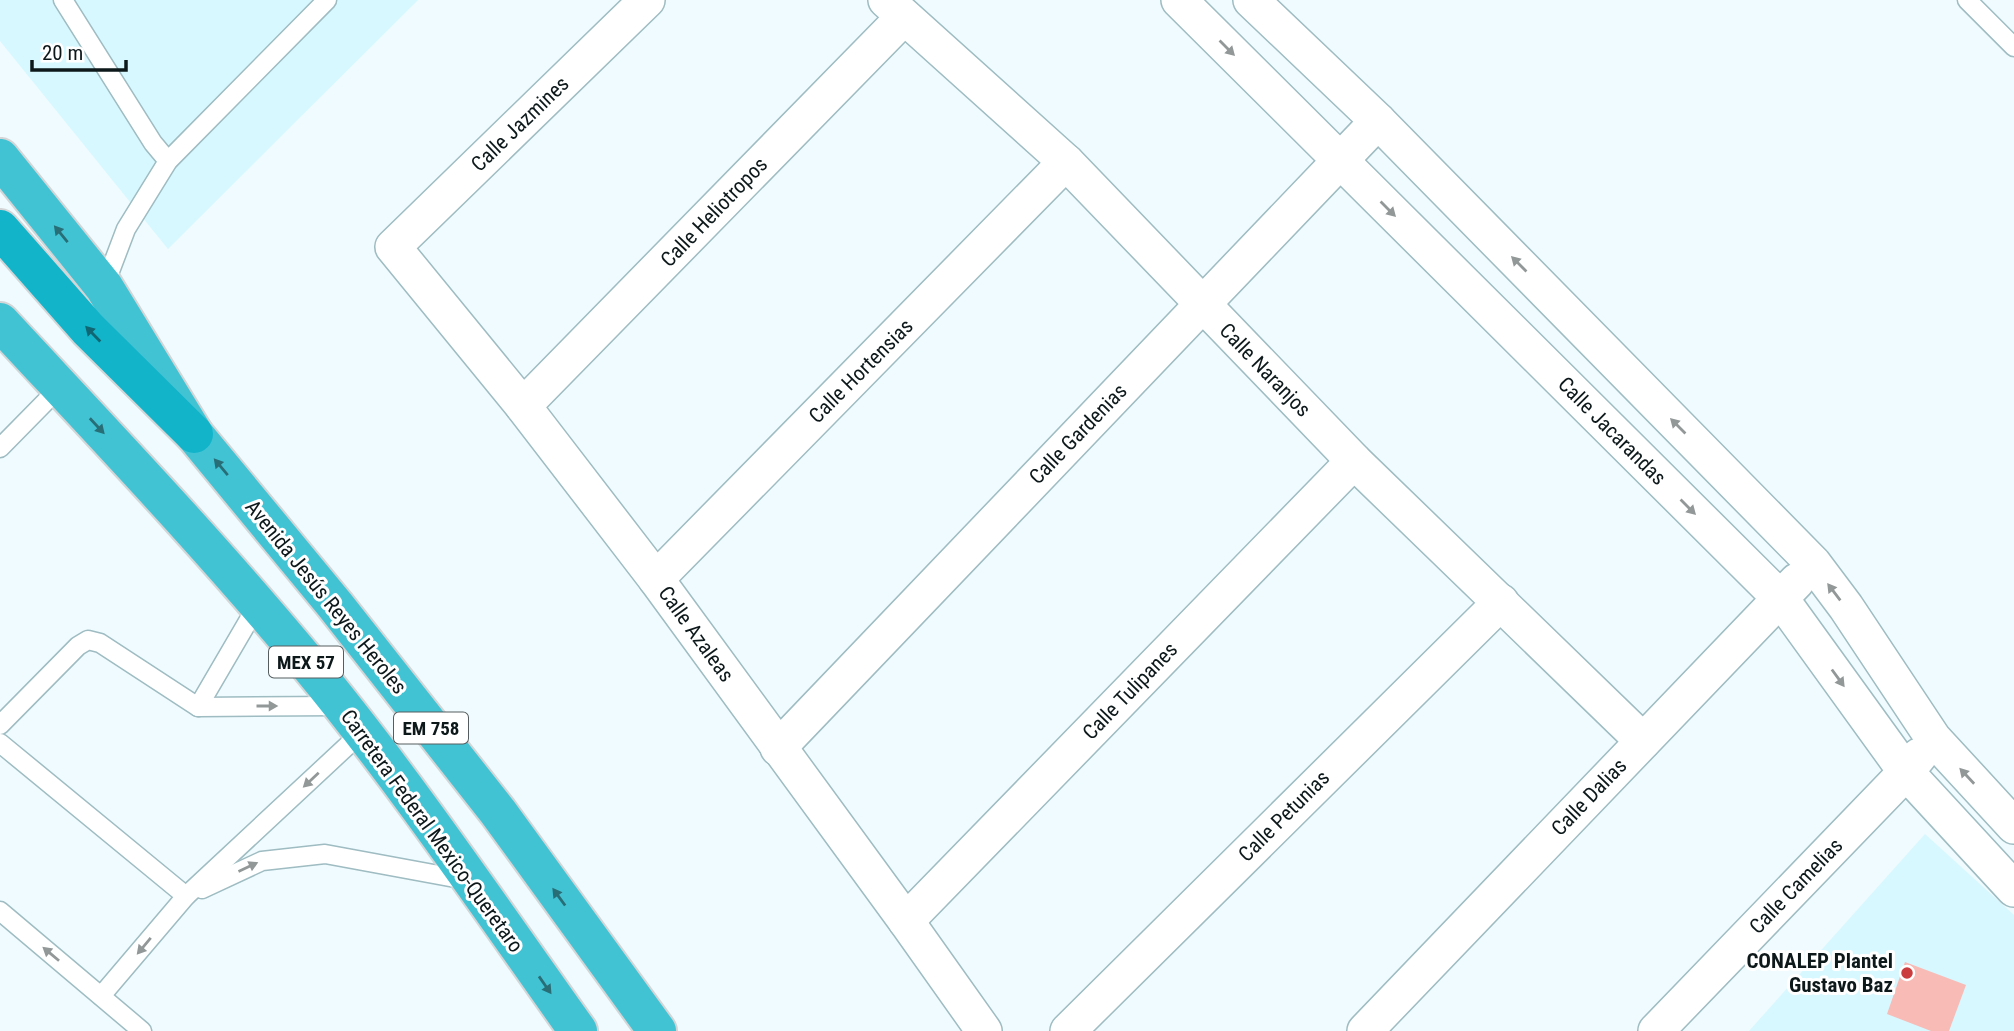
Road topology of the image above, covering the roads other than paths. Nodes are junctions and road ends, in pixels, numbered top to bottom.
1 (63, 0) edge
2 (327, 0) edge
3 (647, 0) edge
4 (1178, 0) edge
5 (1251, 0) edge
6 (1966, 0) edge
7 (895, 9) edge
8 (2014, 47) edge
9 (1378, 121) junction
10 (0, 158) edge
11 (168, 161) junction
12 (1339, 161) junction
13 (1066, 162) junction
14 (0, 229) edge
15 (393, 247) joint
16 (104, 287) junction
17 (1202, 304) junction
18 (0, 322) edge
19 (60, 387) junction
20 (523, 406) junction
21 (194, 434) junction
22 (0, 448) edge
23 (1354, 461) junction
24 (1813, 563) junction
25 (656, 579) junction
26 (1781, 599) junction
27 (1501, 602) junction
28 (257, 606) junction
29 (198, 707) junction
30 (351, 720) junction
31 (0, 725) edge
32 (1933, 738) junction
33 (1643, 741) junction
34 (0, 743) edge
35 (778, 748) junction
36 (1906, 772) junction
37 (2014, 825) edge
38 (471, 881) junction
39 (2014, 889) edge
40 (186, 896) junction
41 (0, 911) edge
42 (906, 921) junction
43 (101, 996) junction
44 (142, 1031) edge
45 (578, 1031) edge
46 (657, 1031) edge
47 (984, 1031) edge
48 (1068, 1031) edge
49 (1366, 1031) edge
50 (1656, 1031) edge

1 - 11 lane
2 - 11 lane
3 - 15 street, Calle Jazmines
4 -> 12 street, Calle Jacarandas
5 - 9 street
6 - 8 lane
7 - 13 street, Calle Naranjos
7 - 20 street, Calle Heliotropos
9 - 12 street, Calle Gardenias
24 -> 9 street
16 -> 10 highway
11 - 16 lane
12 - 17 street, Calle Gardenias
12 -> 26 street, Calle Jacarandas
13 - 17 street, Calle Naranjos
13 - 25 street, Calle Hortensias
21 -> 14 highway
15 - 20 street, Calle Azaleas
16 - 21 highway
17 - 23 street, Calle Naranjos
17 - 35 street, Calle Gardenias
18 - 19 highway, Carretera Federal Mexico-Queretaro / MEX 57
19 - 22 lane
19 -> 28 highway, Carretera Federal Mexico-Queretaro / MEX 57
20 - 25 street, Calle Azaleas
46 -> 21 highway, Avenida Jesús Reyes Heroles / EM 758
23 - 27 street, Calle Naranjos
23 - 42 street, Calle Tulipanes
24 - 26 street, Calle Dalias
32 -> 24 street
25 - 35 street, Calle Azaleas
26 - 33 street, Calle Dalias
26 -> 36 street, Calle Jacarandas
27 - 33 street, Calle Naranjos
27 - 48 street, Calle Petunias
28 - 29 lane
28 - 30 highway, Carretera Federal Mexico-Queretaro / MEX 57
29 -> 30 lane
29 - 31 lane
30 - 38 highway, Carretera Federal Mexico-Queretaro / MEX 57
30 -> 40 lane
32 - 36 street, Calle Camelias
37 -> 32 street
33 - 49 street, Calle Dalias
34 - 40 lane
35 - 42 street, Calle Azaleas
36 - 39 street, Calle Jacarandas
36 - 50 street, Calle Camelias
40 -> 38 lane
38 -> 45 highway, Carretera Federal Mexico-Queretaro / MEX 57
40 -> 43 lane
43 -> 41 lane
42 - 47 street, Calle Azaleas
43 - 44 lane

